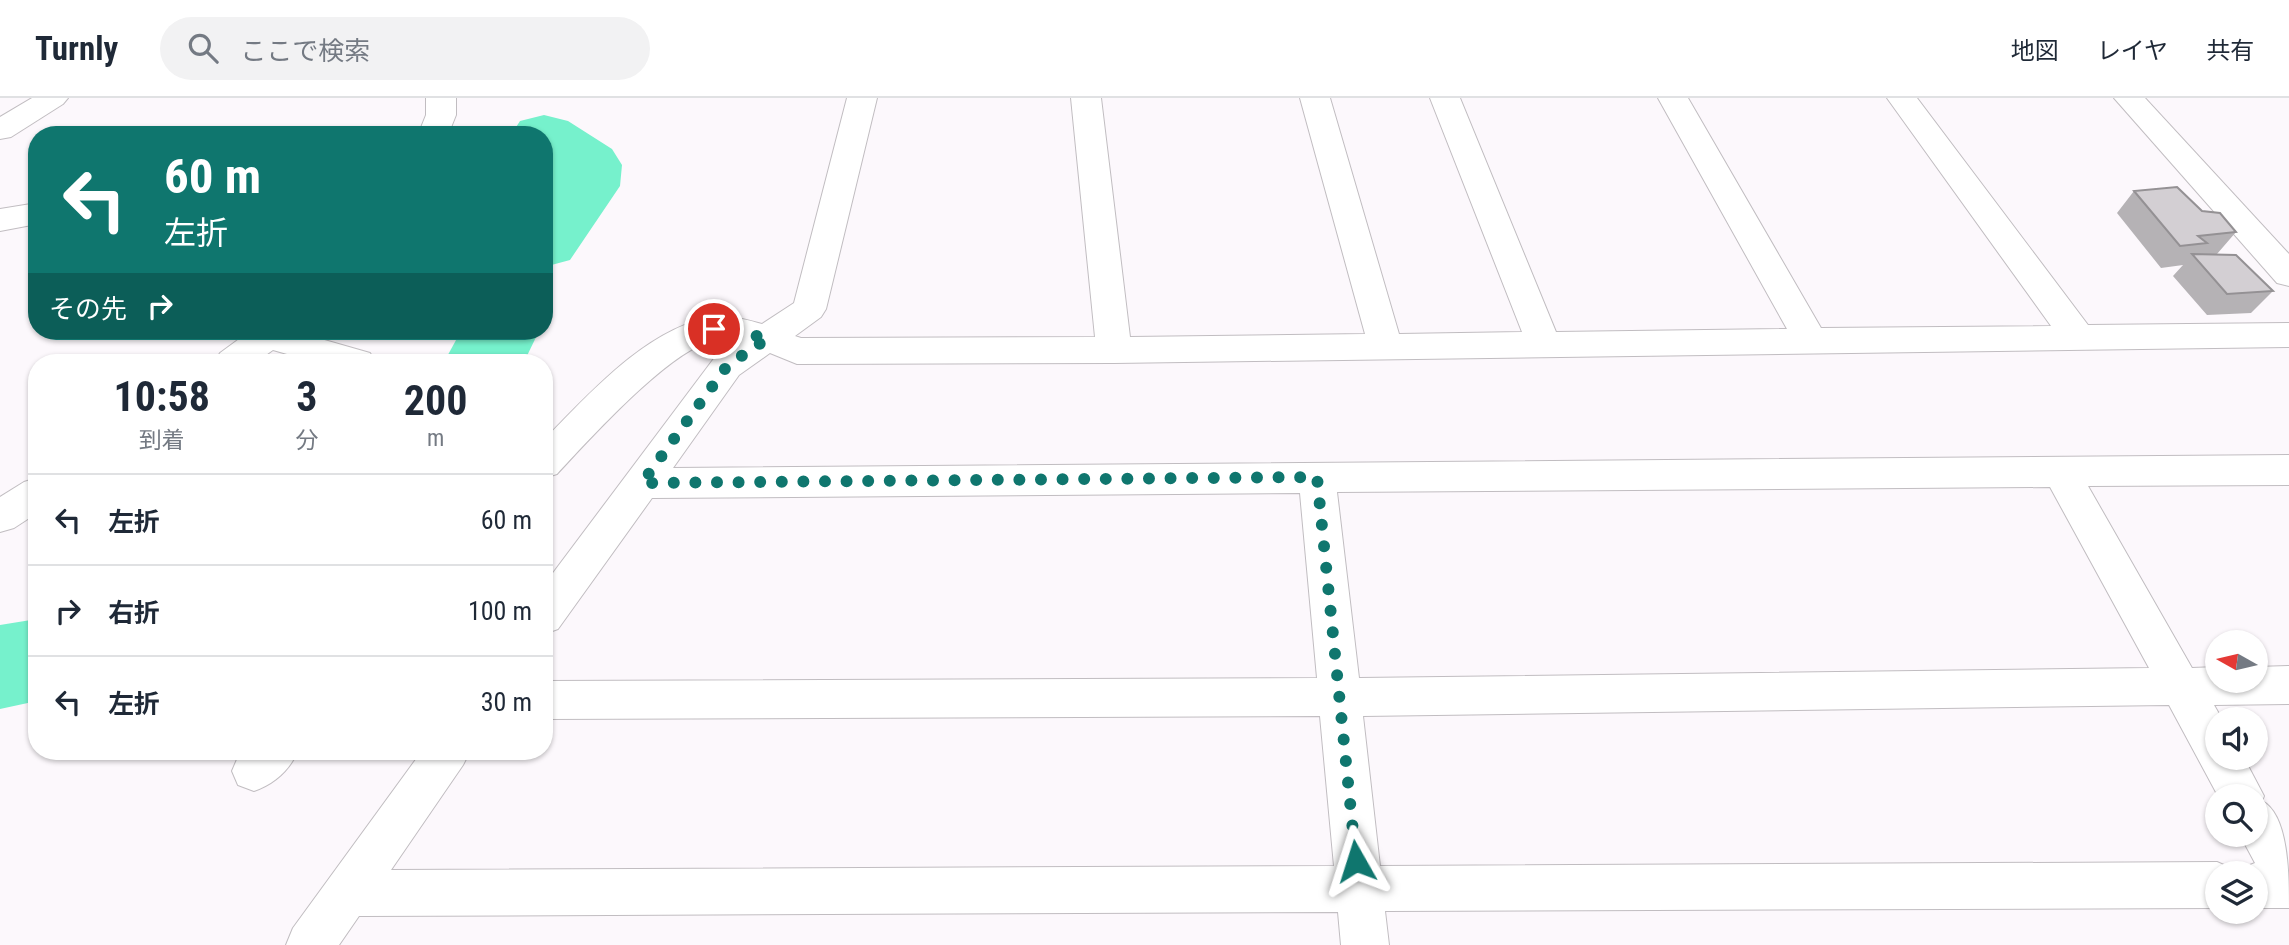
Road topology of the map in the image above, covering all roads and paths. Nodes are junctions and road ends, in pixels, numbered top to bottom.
1 (53, 98) edge
2 (441, 98) edge
3 (862, 98) edge
4 (1086, 98) edge
5 (1315, 98) edge
6 (1446, 98) edge
7 (1674, 98) edge
8 (1902, 98) edge
9 (2129, 98) edge
10 (437, 126) edge
11 (0, 130) edge
12 (28, 215) edge
13 (0, 220) edge
14 (2289, 275) edge
15 (2289, 335) edge
16 (2078, 337) junction
17 (768, 338) junction
18 (262, 340) edge
19 (292, 340) edge
20 (1810, 340) junction
21 (1543, 343) junction
22 (1385, 345) junction
23 (1114, 350) junction
24 (243, 354) edge
25 (334, 354) edge
26 (553, 455) edge
27 (2289, 470) edge
28 (2061, 473) junction
29 (1317, 477) junction
30 (642, 483) junction
31 (28, 499) edge
32 (0, 517) edge
33 (553, 605) edge
34 (2289, 685) edge
35 (2181, 686) junction
36 (1339, 696) junction
37 (553, 701) edge
38 (2205, 729) edge
39 (442, 760) edge
40 (2268, 841) edge
41 (2289, 879) edge
42 (2205, 885) edge
43 (2268, 885) edge
44 (2289, 885) edge
45 (1359, 888) junction
46 (347, 893) junction
47 (310, 945) edge
48 (1365, 945) edge

1 - 11 street
2 - 10 street
3 - 17 street
4 - 23 street
5 - 22 street
6 - 21 street
7 - 20 street
8 - 16 street
9 - 14 street
12 - 13 street
15 - 16 street
16 - 20 street
17 - 23 street
17 - 26 street
17 - 30 street
18 - 24 street
19 - 25 street
20 - 21 street
21 - 22 street
22 - 23 street
27 - 28 street
28 - 29 street
28 - 35 street
29 - 30 street
29 - 36 street
30 - 33 street
31 - 32 street
34 - 35 street
35 - 36 street
35 - 38 street
36 - 37 street
36 - 45 street
39 - 46 street
40 - 41 street
42 - 45 street
43 - 44 street
45 - 46 street
45 - 48 street
46 - 47 street

